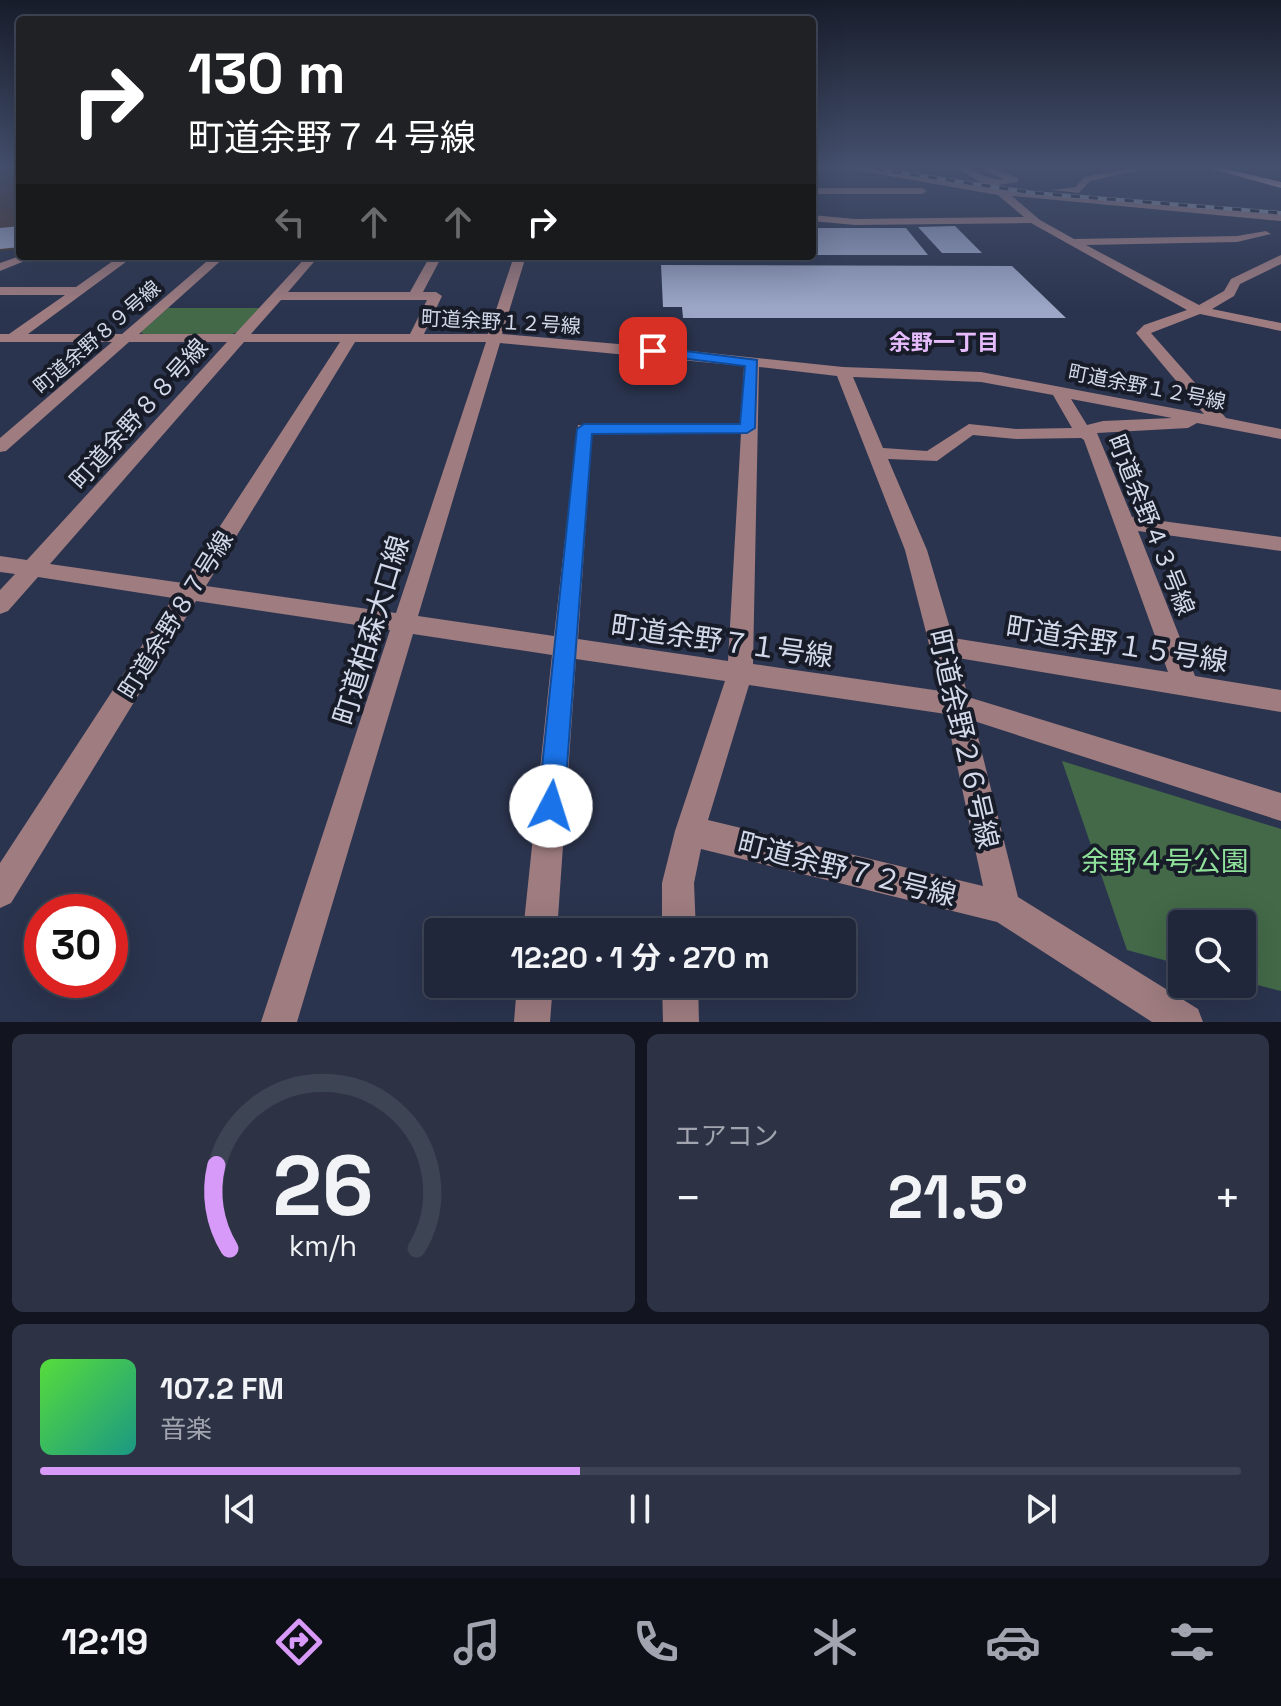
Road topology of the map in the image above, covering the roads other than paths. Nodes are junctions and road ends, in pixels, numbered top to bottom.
1 (830, 214) edge
2 (1026, 214) edge
3 (1202, 214) edge
4 (1211, 215) junction
5 (816, 218) edge
6 (833, 218) junction
7 (1281, 218) edge
8 (1035, 221) junction
9 (1266, 234) junction
10 (1281, 238) edge
11 (1071, 242) junction
12 (1281, 259) edge
13 (20, 260) edge
14 (123, 260) edge
15 (215, 260) edge
16 (310, 260) edge
17 (434, 260) edge
18 (519, 260) edge
19 (0, 267) edge
20 (0, 291) edge
21 (80, 291) junction
22 (278, 296) junction
23 (414, 296) junction
24 (1199, 310) junction
25 (1281, 327) edge
26 (127, 337) junction
27 (241, 337) junction
28 (351, 337) junction
29 (7, 338) edge
30 (415, 338) junction
31 (493, 338) junction
32 (0, 347) edge
33 (752, 363) junction
34 (843, 372) junction
35 (1057, 389) junction
36 (1221, 422) junction
37 (747, 428) junction
38 (1084, 431) junction
39 (1281, 434) edge
40 (0, 447) edge
41 (876, 453) junction
42 (1123, 522) junction
43 (1281, 544) edge
44 (0, 564) edge
45 (32, 569) junction
46 (191, 592) junction
47 (0, 605) edge
48 (404, 624) junction
49 (943, 646) junction
50 (565, 648) junction
51 (740, 674) junction
52 (1186, 685) junction
53 (1281, 701) edge
54 (958, 705) junction
55 (1281, 807) edge
56 (690, 831) junction
57 (0, 892) edge
58 (1004, 907) junction
59 (541, 918) edge
60 (679, 918) edge
61 (534, 998) edge
62 (680, 998) edge
63 (279, 1022) edge
64 (532, 1022) edge
65 (681, 1022) edge
66 (1185, 1022) edge

1 - 6 street
2 - 8 street
3 - 4 street
4 - 7 street
4 - 9 street
5 - 6 street
6 - 8 street
8 - 11 street
9 - 10 street
9 - 11 street
11 - 24 street
12 - 24 street
13 - 19 street
14 - 21 street
15 - 26 street, 町道余野８９号線
16 - 22 street, 町道余野８８号線
17 - 23 street
18 - 31 street, 町道柏森大口線
20 - 21 street
21 - 29 street
22 - 23 street
22 - 27 street, 町道余野８８号線
23 - 30 street
24 - 25 street
24 - 36 street
26 - 27 street, 町道余野１２号線
26 - 29 street, 町道余野１２号線
26 - 40 street, 町道余野８９号線
27 - 28 street, 町道余野１２号線
27 - 45 street, 町道余野８８号線
28 - 30 street, 町道余野１２号線
28 - 46 street, 町道余野８７号線
29 - 32 street
30 - 31 street, 町道余野１２号線
31 - 33 street, 町道余野１２号線
31 - 48 street, 町道柏森大口線
33 - 34 street, 町道余野１２号線
33 - 37 street
34 - 35 street, 町道余野１２号線
34 - 41 street, 町道余野２６号線
35 - 36 street, 町道余野１２号線
35 - 38 street, 町道余野４３号線
36 - 38 street
36 - 39 street, 町道余野１２号線
37 - 50 street
37 - 51 street
38 - 41 street
38 - 42 street, 町道余野４３号線
41 - 49 street, 町道余野２６号線
42 - 43 street
42 - 52 street, 町道余野４３号線
44 - 45 street, 町道余野７１号線
45 - 46 street, 町道余野７１号線
45 - 47 street, 町道余野８８号線
46 - 48 street, 町道余野７１号線
46 - 57 street, 町道余野８７号線
48 - 50 street, 町道余野７１号線
48 - 63 street, 町道柏森大口線
49 - 52 street, 町道余野１５号線
49 - 54 street, 町道余野２６号線
50 - 51 street, 町道余野７１号線
50 - 59 street
51 - 54 street, 町道余野７１号線
51 - 56 street
52 - 53 street, 町道余野１５号線
54 - 55 street, 町道余野７１号線
54 - 58 street, 町道余野２６号線
56 - 58 street, 町道余野７２号線
56 - 60 street
58 - 66 street
61 - 64 street
62 - 65 street

